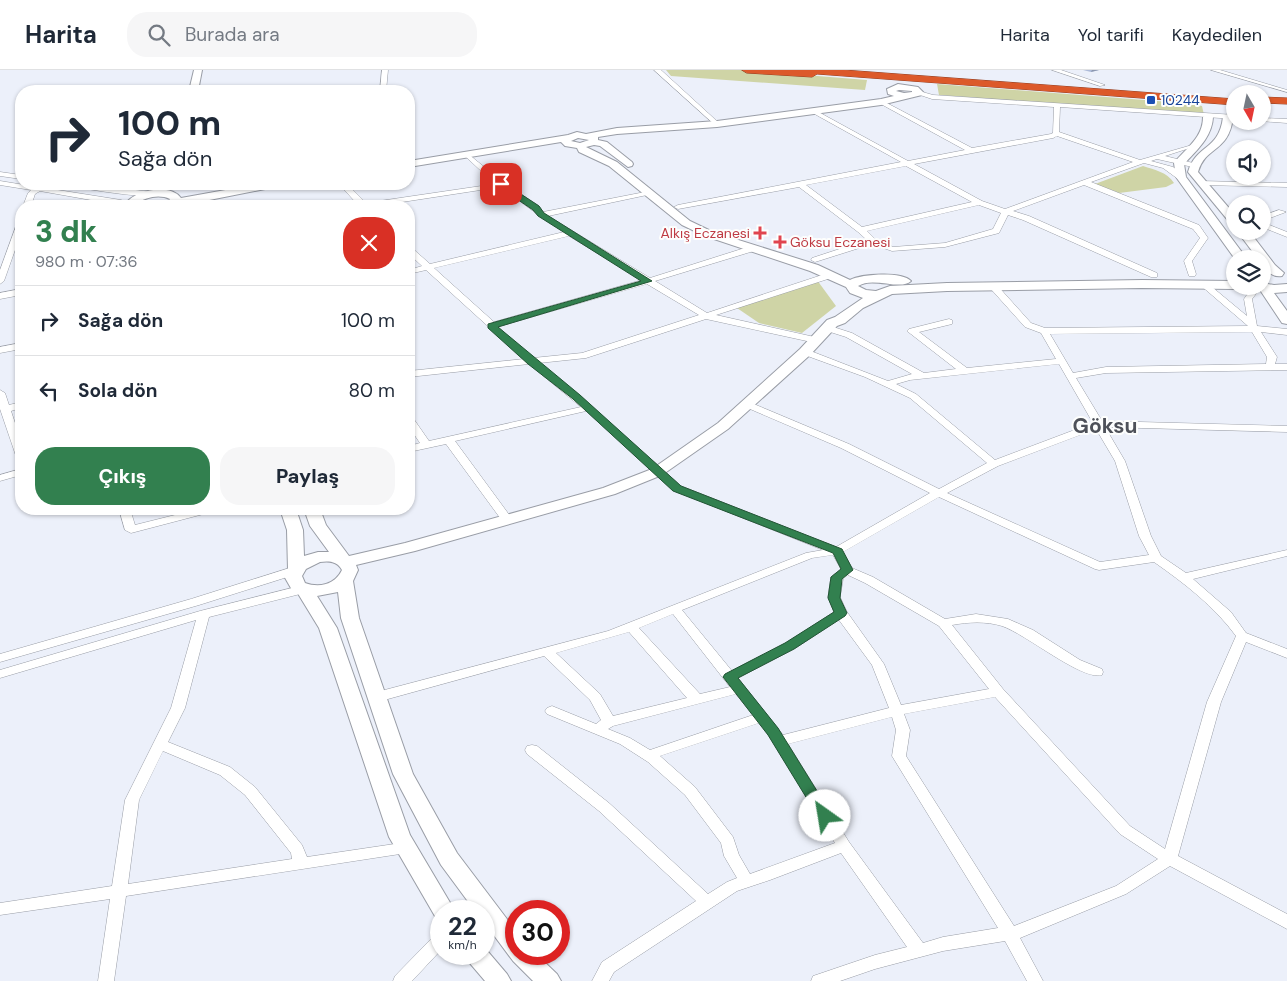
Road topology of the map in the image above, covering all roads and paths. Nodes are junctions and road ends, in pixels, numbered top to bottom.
1 (198, 70) edge
2 (385, 70) edge
3 (657, 70) edge
4 (747, 70) edge
5 (800, 70) edge
6 (861, 70) edge
7 (1055, 70) edge
8 (1214, 70) edge
9 (969, 78) junction
10 (1102, 84) junction
11 (194, 85) edge
12 (384, 85) edge
13 (911, 89) junction
14 (1226, 93) edge
15 (888, 96) junction
16 (1226, 97) edge
17 (1271, 98) edge
18 (1271, 100) edge
19 (1284, 100) edge
20 (1226, 103) edge
21 (1271, 104) edge
22 (1057, 106) junction
23 (813, 111) junction
24 (1208, 117) junction
25 (1226, 117) edge
26 (1271, 121) edge
27 (1287, 122) edge
28 (717, 124) junction
29 (1226, 130) edge
30 (1056, 133) junction
31 (593, 139) junction
32 (574, 143) junction
33 (1197, 144) junction
34 (970, 150) junction
35 (495, 151) joint
36 (467, 155) junction
37 (1159, 157) junction
38 (415, 163) edge
39 (1137, 163) junction
40 (1179, 163) junction
41 (905, 164) junction
42 (1194, 166) junction
43 (0, 174) edge
44 (15, 176) edge
45 (1181, 177) junction
46 (1084, 182) junction
47 (0, 183) edge
48 (1202, 183) junction
49 (501, 184) junction
50 (15, 185) edge
51 (801, 185) junction
52 (1287, 185) edge
53 (36, 190) edge
54 (44, 190) edge
55 (119, 190) edge
56 (225, 190) edge
57 (228, 190) edge
58 (349, 190) edge
59 (647, 193) junction
60 (153, 194) junction
61 (174, 197) edge
62 (29, 200) edge
63 (107, 200) edge
64 (134, 200) edge
65 (358, 200) edge
66 (401, 200) edge
67 (979, 203) junction
68 (678, 207) junction
69 (1006, 211) junction
70 (1226, 211) edge
71 (1282, 212) dead end
72 (541, 215) junction
73 (1271, 216) edge
74 (1271, 228) edge
75 (862, 230) junction
76 (570, 233) junction
77 (1287, 235) edge
78 (15, 240) edge
79 (1250, 240) edge
80 (872, 241) junction
81 (754, 248) junction
82 (1234, 250) edge
83 (415, 256) edge
84 (815, 260) junction
85 (427, 268) junction
86 (415, 271) edge
87 (1192, 274) junction
88 (1226, 274) edge
89 (1271, 274) edge
90 (831, 275) junction
91 (1154, 275) junction
92 (1285, 278) edge
93 (874, 279) junction
94 (0, 281) edge
95 (648, 281) junction
96 (1271, 283) edge
97 (1203, 284) junction
98 (1226, 285) edge
99 (993, 286) junction
100 (852, 287) junction
101 (890, 290) junction
102 (15, 293) edge
103 (877, 295) junction
104 (1253, 295) edge
105 (1267, 295) edge
106 (0, 296) edge
107 (706, 316) junction
108 (1287, 320) edge
109 (948, 322) dead end
110 (829, 325) junction
111 (491, 326) junction
112 (1254, 327) junction
113 (1044, 331) junction
114 (1287, 332) edge
115 (816, 340) junction
116 (15, 347) edge
117 (0, 350) edge
118 (805, 352) junction
119 (1061, 361) junction
120 (532, 362) junction
121 (1270, 367) junction
122 (1287, 367) edge
123 (966, 372) junction
124 (415, 373) edge
125 (923, 376) junction
126 (1070, 376) junction
127 (887, 384) junction
128 (0, 392) edge
129 (746, 404) junction
130 (15, 406) edge
131 (588, 408) junction
132 (4, 409) junction
133 (1099, 424) junction
134 (415, 429) edge
135 (1287, 429) edge
136 (15, 439) edge
137 (449, 440) junction
138 (426, 445) junction
139 (415, 448) edge
140 (994, 464) junction
141 (657, 472) junction
142 (15, 474) edge
143 (0, 478) edge
144 (939, 493) junction
145 (126, 515) edge
146 (188, 515) edge
147 (290, 515) edge
148 (314, 515) edge
149 (507, 520) junction
150 (837, 551) junction
151 (1287, 553) edge
152 (1156, 558) junction
153 (346, 568) junction
154 (296, 570) junction
155 (847, 570) junction
156 (1184, 577) junction
157 (304, 589) junction
158 (674, 608) junction
159 (841, 613) junction
160 (204, 614) junction
161 (943, 622) junction
162 (631, 627) junction
163 (1242, 636) junction
164 (547, 652) junction
165 (1287, 654) edge
166 (0, 658) edge
167 (1097, 672) dead end
168 (0, 674) edge
169 (730, 677) junction
170 (739, 689) junction
171 (998, 692) junction
172 (377, 697) junction
173 (697, 700) junction
174 (552, 711) dead end
175 (896, 711) junction
176 (762, 718) junction
177 (603, 726) junction
178 (779, 741) junction
179 (160, 744) junction
180 (532, 750) dead end
181 (649, 755) junction
182 (844, 846) junction
183 (408, 848) junction
184 (1170, 858) junction
185 (298, 865) junction
186 (747, 882) junction
187 (118, 892) junction
188 (438, 900) edge
189 (707, 902) junction
190 (0, 909) edge
191 (1287, 922) edge
192 (505, 934) edge
193 (1010, 934) junction
194 (919, 950) junction
195 (430, 951) edge
196 (485, 965) edge
197 (532, 965) edge
198 (106, 981) edge
199 (401, 981) edge
200 (499, 981) edge
201 (549, 981) edge
202 (600, 981) edge
203 (819, 981) edge
204 (1035, 981) edge

1 - 11 street
2 - 12 street
3 - 28 street
4 - 15 highway
5 - 13 highway
6 - 9 highway
7 - 10 street
8 - 19 street
9 - 10 highway
9 - 16 highway
10 - 14 highway
13 - 15 street
13 - 20 highway
13 - 22 street
15 - 23 street
15 - 34 street
17 - 19 highway
18 - 19 highway
19 - 21 highway
22 - 24 street
22 - 30 street
23 - 28 street
23 - 41 street
24 - 25 street
24 - 33 street
26 - 27 street
28 - 31 street
29 - 42 street
30 - 34 street
30 - 39 street
31 - 32 street
31 - 32 street
31 - 68 street
32 - 35 street
32 - 59 street
33 - 37 street
33 - 40 street
34 - 41 street
35 - 36 street
36 - 38 street
36 - 49 street
37 - 39 street
37 - 40 street
39 - 45 street
39 - 46 street
40 - 42 street
40 - 45 street
41 - 51 street
41 - 67 street
42 - 48 street
43 - 44 street
45 - 82 street
46 - 69 street
46 - 87 street
47 - 50 street
48 - 52 street
48 - 70 street
49 - 66 street
49 - 72 street
51 - 68 street
51 - 75 street
53 - 62 street
54 - 63 street
55 - 60 street
56 - 61 street
57 - 61 street
58 - 65 street
59 - 72 street
59 - 81 street
60 - 61 street
60 - 64 street
67 - 69 street
67 - 75 street
68 - 84 street
69 - 80 street
69 - 91 street
71 - 73 street
72 - 76 street
74 - 77 street
75 - 80 street
76 - 85 street
76 - 95 street
78 - 94 street
79 - 92 street
80 - 84 street
81 - 90 street
81 - 95 street
83 - 85 street
84 - 93 street
85 - 86 street
85 - 111 street
87 - 88 street
87 - 91 street
89 - 92 street
90 - 100 street
90 - 107 street
91 - 93 street
92 - 96 street
93 - 100 street
93 - 101 street
95 - 107 street
95 - 111 street
97 - 98 street
97 - 99 street
97 - 112 street
99 - 101 street
99 - 113 street
100 - 103 street
100 - 110 street
101 - 103 street
102 - 106 street
103 - 110 street
104 - 112 street
105 - 108 street
107 - 115 street
107 - 120 street
109 - 123 street
110 - 115 street
110 - 125 street
111 - 120 street
112 - 113 street
112 - 114 street
112 - 121 street
113 - 119 street
115 - 118 street
116 - 117 street
118 - 127 street
118 - 129 street
119 - 123 street
119 - 126 street
120 - 124 street
120 - 131 street
121 - 122 street
121 - 126 street
123 - 125 street
125 - 127 street
126 - 133 street
127 - 140 street
128 - 132 street
129 - 141 street
129 - 144 street
130 - 132 street
131 - 137 street
131 - 141 street
132 - 136 street
133 - 135 street
133 - 140 street
133 - 152 street
134 - 138 street
137 - 138 street
137 - 149 street
138 - 139 street
140 - 144 street
141 - 149 street
141 - 150 street
142 - 143 street
144 - 150 street
144 - 152 street
145 - 146 street
147 - 154 street
148 - 153 street
149 - 153 street
150 - 155 street
150 - 158 street
151 - 156 street
152 - 156 street
153 - 154 street
153 - 157 street
153 - 172 street
154 - 157 street
154 - 166 street
155 - 159 street
155 - 161 street
156 - 163 street
157 - 160 street
157 - 183 street
158 - 162 street
158 - 169 street
159 - 169 street
159 - 175 street
160 - 168 street
160 - 179 street
161 - 167 street
161 - 171 street
162 - 164 street
162 - 173 street
163 - 165 street
163 - 184 street
164 - 172 street
164 - 177 street
169 - 170 street
170 - 173 street
170 - 176 street
171 - 175 street
171 - 184 street
172 - 192 street
173 - 177 street
174 - 177 street
175 - 178 street
175 - 193 street
176 - 178 street
176 - 181 street
177 - 181 street
178 - 182 street
179 - 185 street
179 - 187 street
180 - 189 street
181 - 186 street
182 - 186 street
182 - 194 street
183 - 185 street
183 - 188 street
184 - 191 street
184 - 193 street
185 - 187 street
186 - 189 street
187 - 190 street
187 - 198 street
189 - 202 street
193 - 194 street
193 - 204 street
194 - 203 street
195 - 199 street
196 - 200 street
197 - 201 street

